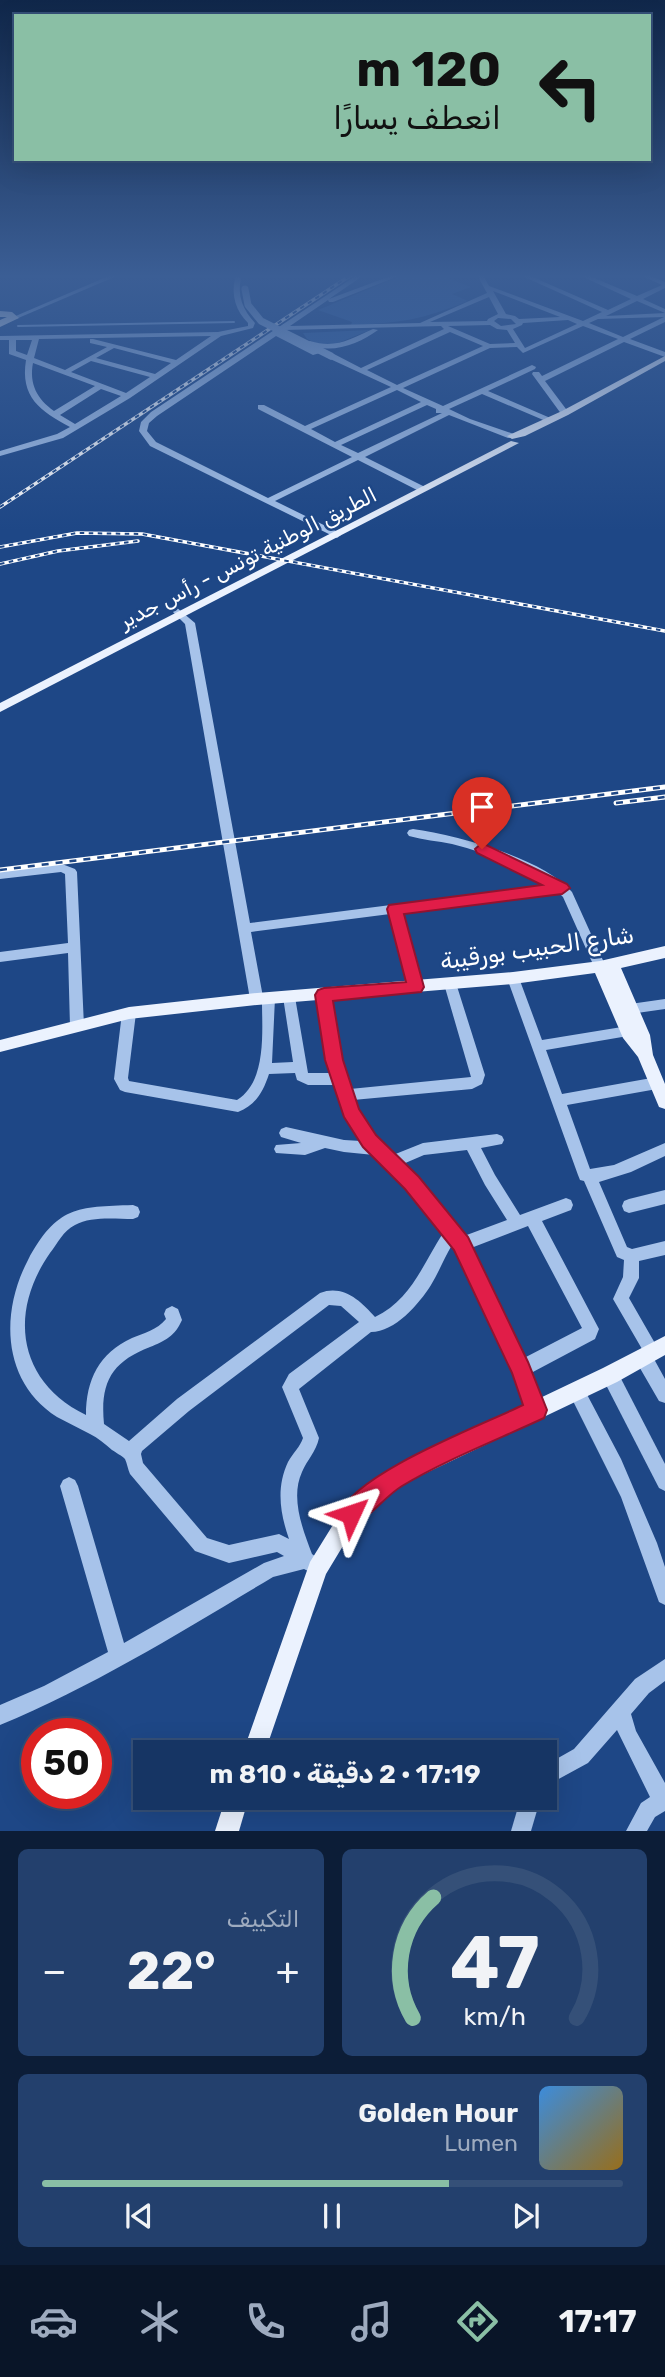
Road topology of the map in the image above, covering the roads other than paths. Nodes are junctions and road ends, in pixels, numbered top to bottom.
1 (29, 360) edge
2 (35, 360) edge
3 (87, 360) edge
4 (96, 360) edge
5 (169, 360) edge
6 (234, 360) edge
7 (340, 360) edge
8 (341, 360) edge
9 (383, 360) edge
10 (457, 360) edge
11 (528, 360) edge
12 (582, 360) edge
13 (659, 360) edge
14 (175, 362) joint
15 (44, 365) junction
16 (665, 366) edge
17 (532, 367) junction
18 (28, 368) junction
19 (360, 371) junction
20 (66, 372) junction
21 (155, 376) junction
22 (540, 380) junction
23 (99, 387) junction
24 (395, 388) junction
25 (482, 391) junction
26 (127, 396) junction
27 (424, 402) junction
28 (261, 407) dead end
29 (444, 412) junction
30 (565, 413) junction
31 (54, 415) junction
32 (551, 420) junction
33 (76, 427) junction
34 (303, 430) junction
35 (510, 439) junction
36 (334, 445) junction
37 (0, 454) edge
38 (358, 457) junction
39 (420, 488) junction
40 (268, 501) junction
41 (335, 534) junction
42 (179, 612) junction
43 (0, 701) edge
44 (0, 708) edge
45 (413, 832) dead end
46 (0, 875) edge
47 (562, 888) junction
48 (395, 909) junction
49 (244, 928) junction
50 (74, 947) junction
51 (665, 952) edge
52 (0, 957) edge
53 (606, 966) junction
54 (513, 978) junction
55 (450, 984) junction
56 (415, 987) junction
57 (324, 995) junction
58 (289, 997) junction
59 (263, 999) junction
60 (665, 1004) edge
61 (630, 1009) junction
62 (129, 1013) junction
63 (77, 1026) junction
64 (628, 1031) junction
65 (0, 1046) edge
66 (538, 1046) junction
67 (645, 1055) junction
68 (300, 1067) junction
69 (265, 1069) junction
70 (339, 1079) junction
71 (657, 1083) junction
72 (344, 1095) junction
73 (558, 1101) junction
74 (665, 1102) edge
75 (286, 1133) dead end
76 (497, 1140) dead end
77 (324, 1142) junction
78 (471, 1143) junction
79 (281, 1149) dead end
80 (377, 1149) junction
81 (665, 1149) edge
82 (393, 1162) junction
83 (589, 1176) junction
84 (665, 1197) edge
85 (566, 1205) dead end
86 (629, 1206) dead end
87 (133, 1212) dead end
88 (524, 1221) junction
89 (457, 1238) junction
90 (665, 1248) edge
91 (632, 1256) junction
92 (172, 1314) dead end
93 (370, 1323) junction
94 (653, 1351) edge
95 (521, 1369) junction
96 (610, 1375) junction
97 (576, 1391) junction
98 (665, 1395) edge
99 (536, 1410) junction
100 (96, 1428) junction
101 (132, 1454) junction
102 (665, 1482) edge
103 (69, 1486) dead end
104 (311, 1564) junction
105 (665, 1596) edge
106 (119, 1657) junction
107 (665, 1669) edge
108 (620, 1711) junction
109 (0, 1715) edge
110 (258, 1740) edge
111 (557, 1770) edge
112 (664, 1799) edge
113 (234, 1810) edge
114 (527, 1810) edge
115 (227, 1831) edge
116 (520, 1831) edge
117 (636, 1831) edge

1 - 18 street
2 - 15 street
3 - 20 street
4 - 21 street
5 - 14 street
6 - 40 street
7 - 19 street
8 - 19 street
9 - 19 street
10 - 24 street
11 - 17 street
12 - 22 street
13 - 30 main road, الطريق الوطنية تونس - رأس جدير
14 - 21 street
15 - 18 street
15 - 20 street
16 - 35 main road, الطريق الوطنية تونس - رأس جدير
17 - 22 street
17 - 25 street
18 - 31 street
19 - 24 street
20 - 23 street
21 - 26 street
22 - 30 street
23 - 26 street
23 - 31 street
24 - 27 street
24 - 34 street
25 - 29 street
25 - 32 street
26 - 33 street
27 - 29 street
27 - 36 street
28 - 34 street
29 - 35 street
29 - 38 street
30 - 32 main road, الطريق الوطنية تونس - رأس جدير
31 - 33 street
32 - 35 main road, الطريق الوطنية تونس - رأس جدير
33 - 37 street
34 - 36 street
35 - 39 main road, الطريق الوطنية تونس - رأس جدير
35 - 41 main road, الطريق الوطنية تونس - رأس جدير
36 - 38 street
38 - 39 street
38 - 40 street
39 - 41 main road, الطريق الوطنية تونس - رأس جدير
40 - 41 street
41 - 42 main road, الطريق الوطنية تونس - رأس جدير
42 - 43 main road, الطريق الوطنية تونس - رأس جدير
42 - 44 main road, الطريق الوطنية تونس - رأس جدير
42 - 49 street
45 - 47 street
46 - 50 street
47 - 48 street
47 - 53 street
48 - 49 street
48 - 56 street
49 - 59 street
50 - 52 street
50 - 63 street
51 - 53 main road, شارع الحبيب بورقيبة
53 - 54 main road, شارع الحبيب بورقيبة
53 - 61 main road
53 - 64 main road
54 - 55 main road, شارع الحبيب بورقيبة
54 - 66 street
55 - 56 main road, شارع الحبيب بورقيبة
55 - 72 street
56 - 57 main road, شارع الحبيب بورقيبة
57 - 58 main road, شارع الحبيب بورقيبة
57 - 70 street
58 - 59 main road, شارع الحبيب بورقيبة
58 - 68 street
59 - 62 main road, شارع الحبيب بورقيبة
59 - 69 street
60 - 61 street
61 - 67 main road
62 - 63 main road, شارع الحبيب بورقيبة
62 - 69 street
63 - 65 main road, شارع الحبيب بورقيبة
64 - 66 street
64 - 67 main road
66 - 73 street
67 - 71 main road
68 - 69 street
68 - 70 street
70 - 72 street
71 - 73 street
71 - 74 main road
72 - 80 street
73 - 83 street
75 - 77 street
76 - 78 street
77 - 79 street
77 - 80 street
78 - 82 street
78 - 88 street
80 - 82 street
81 - 83 street
82 - 89 street
83 - 91 street
84 - 86 street
85 - 88 street
87 - 100 street
88 - 89 street
88 - 95 street
89 - 93 street
89 - 95 street
90 - 91 street
91 - 94 street
92 - 100 street
93 - 101 street
93 - 104 street
94 - 96 main road
94 - 98 street
95 - 99 street
96 - 97 main road
96 - 102 street
97 - 99 main road
97 - 105 street
99 - 104 main road
100 - 101 street
101 - 104 street
103 - 106 street
104 - 106 street
104 - 110 main road
106 - 109 street
107 - 108 street
108 - 111 street
108 - 112 street
112 - 117 street
113 - 115 main road
114 - 116 street

